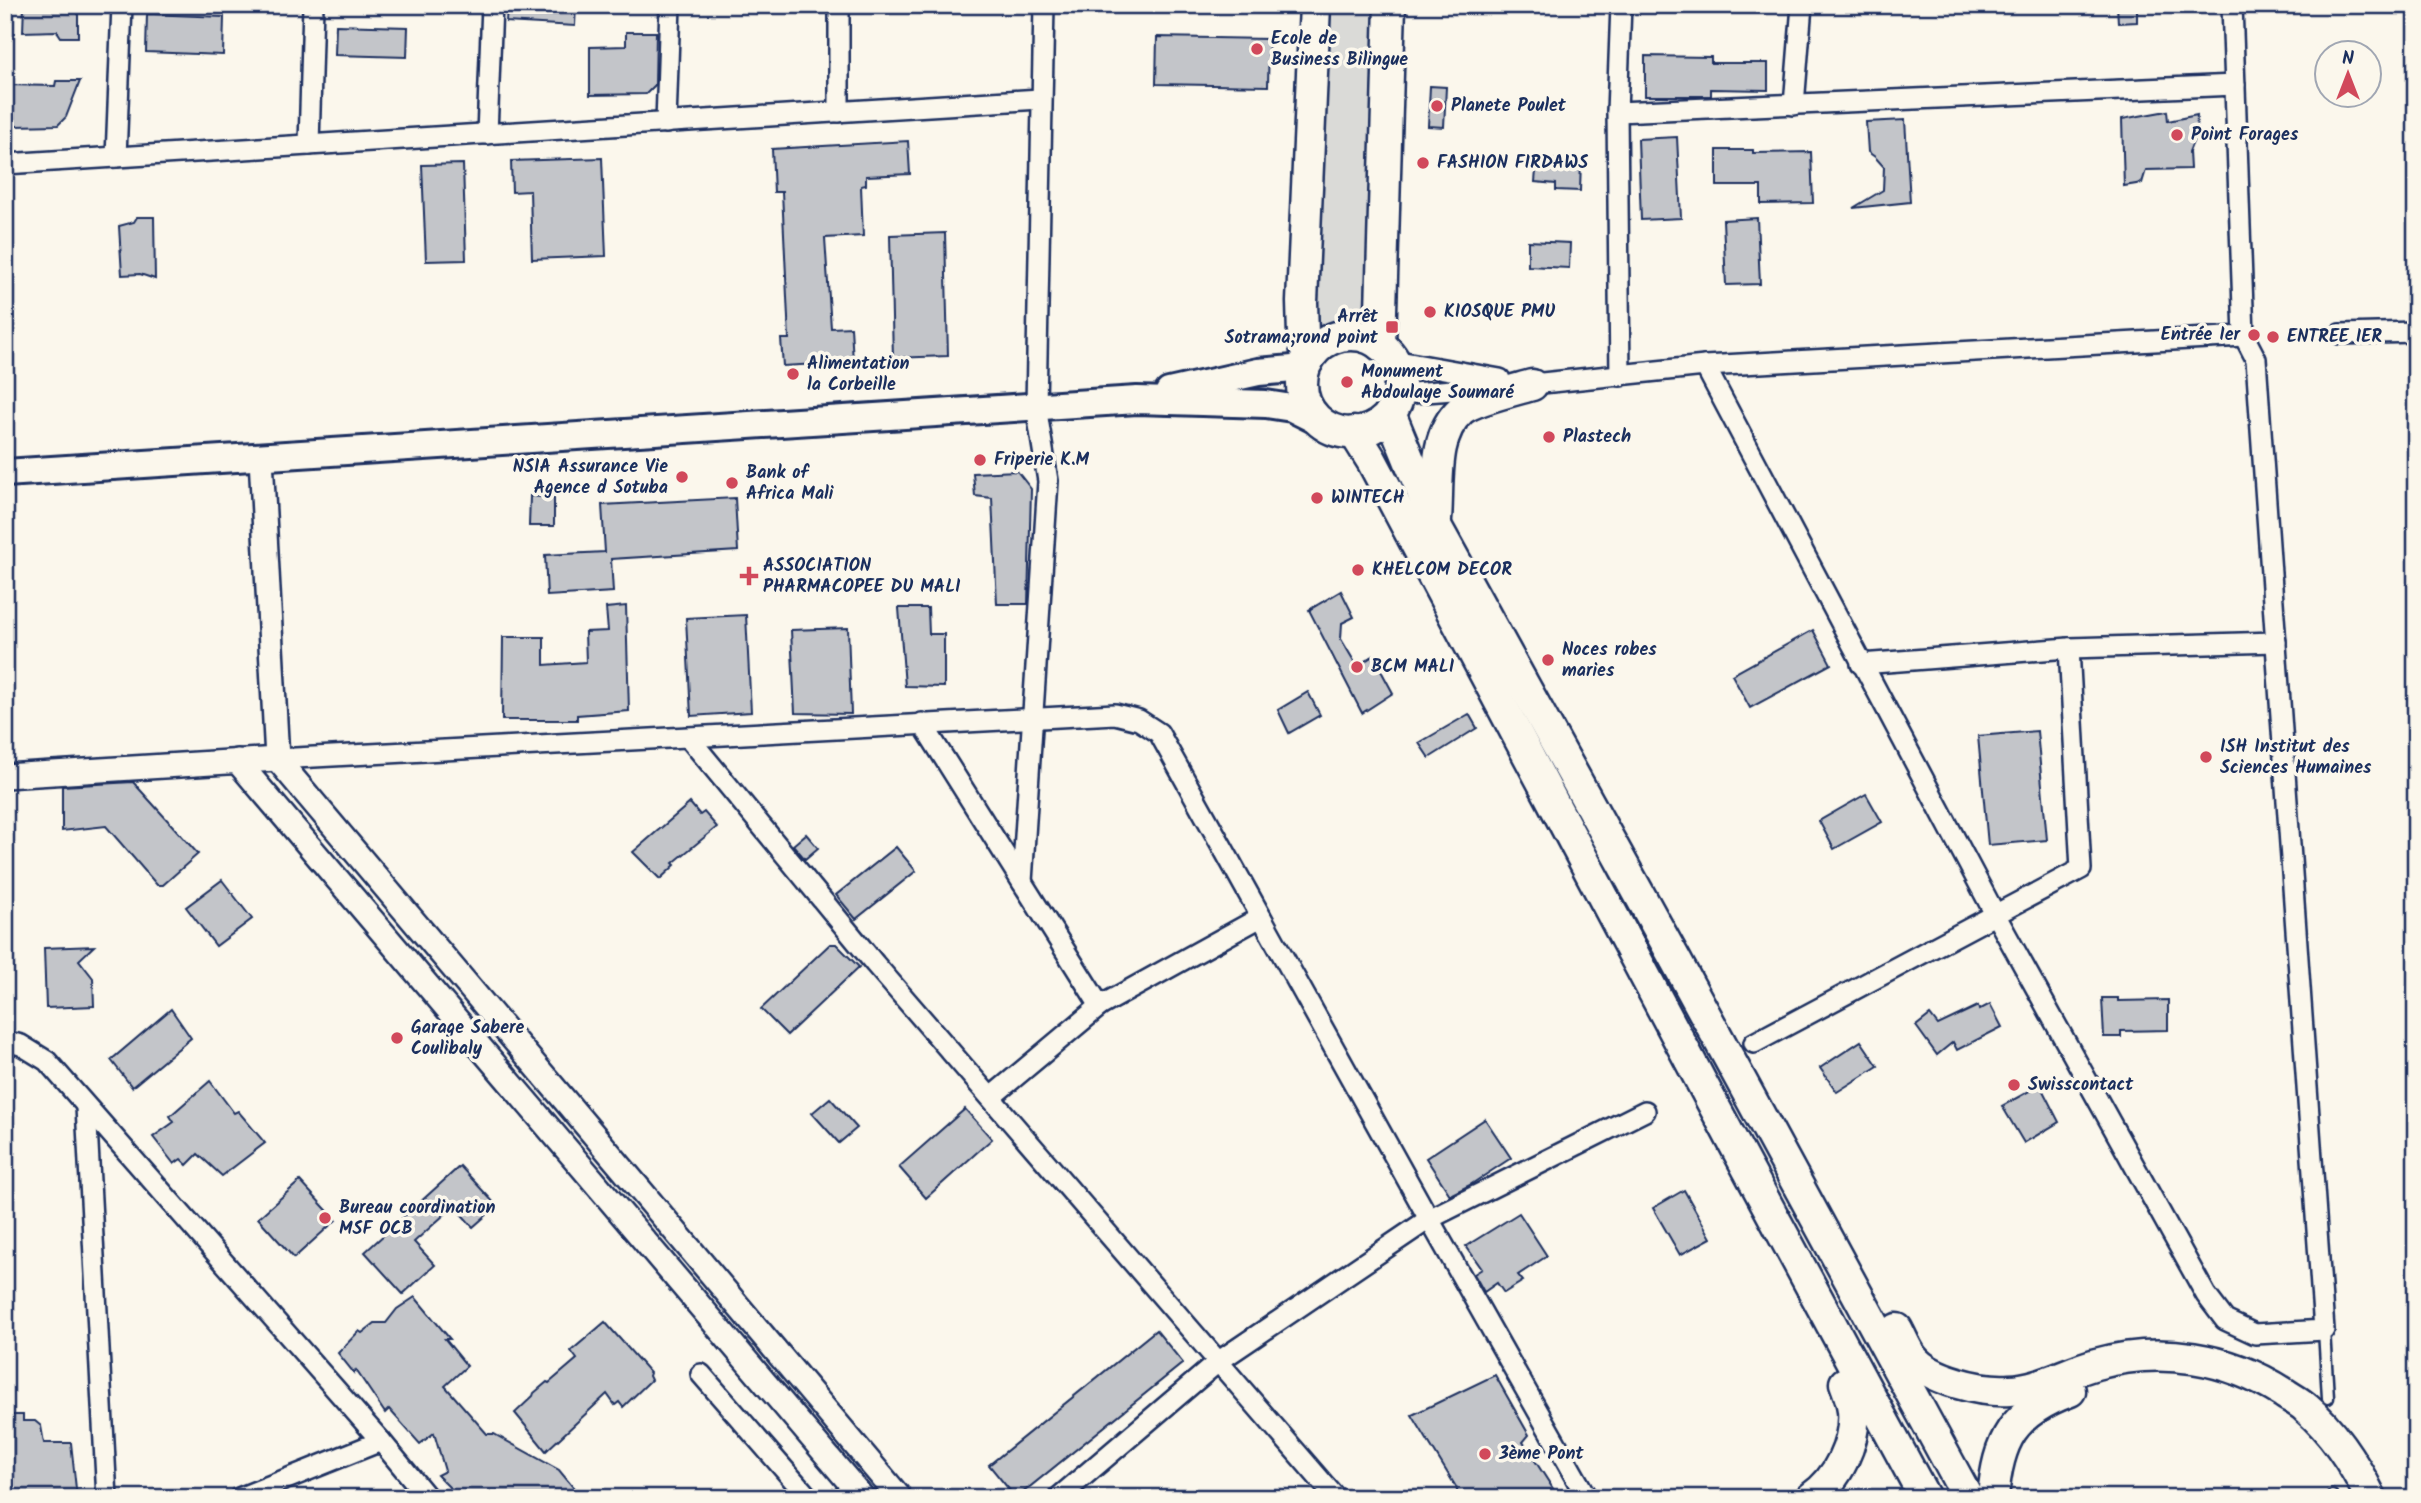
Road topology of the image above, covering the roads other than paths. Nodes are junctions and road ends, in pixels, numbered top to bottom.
1 (122, 5) edge
2 (313, 5) edge
3 (492, 5) edge
4 (670, 5) edge
5 (839, 5) edge
6 (1044, 5) edge
7 (1315, 5) edge
8 (1390, 5) edge
9 (1621, 5) edge
10 (1802, 5) edge
11 (2232, 5) edge
12 (2235, 85) junction
13 (1040, 99) junction
14 (1794, 105) junction
15 (839, 112) junction
16 (1617, 112) junction
17 (666, 123) junction
18 (487, 134) junction
19 (309, 145) junction
20 (116, 157) junction
21 (5, 164) edge
22 (2416, 332) edge
23 (2340, 334) dead end
24 (2244, 336) junction
25 (1386, 352) junction
26 (1306, 364) junction
27 (1705, 366) junction
28 (1620, 376) junction
29 (1532, 385) junction
30 (1137, 400) junction
31 (1394, 403) junction
32 (1036, 406) junction
33 (1322, 423) junction
34 (1354, 432) junction
35 (261, 458) junction
36 (5, 472) edge
37 (1436, 526) junction
38 (2276, 642) junction
39 (2069, 648) junction
40 (1861, 664) junction
41 (1032, 718) junction
42 (922, 723) junction
43 (689, 738) junction
44 (277, 759) junction
45 (237, 761) junction
46 (5, 776) edge
47 (1022, 882) junction
48 (1996, 916) junction
49 (1261, 917) junction
50 (1100, 1006) junction
51 (5, 1041) edge
52 (1754, 1043) dead end
53 (1748, 1094) junction
54 (991, 1097) junction
55 (86, 1107) junction
56 (1645, 1111) dead end
57 (1731, 1139) junction
58 (1429, 1219) junction
59 (2324, 1330) junction
60 (1913, 1359) junction
61 (1219, 1361) junction
62 (701, 1374) dead end
63 (1845, 1383) junction
64 (2328, 1398) dead end
65 (380, 1441) junction
66 (2339, 1497) edge
67 (107, 1498) edge
68 (239, 1498) edge
69 (428, 1498) edge
70 (809, 1498) edge
71 (863, 1498) edge
72 (900, 1498) edge
73 (1058, 1498) edge
74 (1336, 1498) edge
75 (1587, 1498) edge
76 (1811, 1498) edge
77 (1906, 1498) edge
78 (1925, 1498) edge
79 (1968, 1498) edge
80 (1992, 1498) edge
81 (2371, 1498) edge

1 - 20 street
2 - 19 street
3 - 18 street
4 - 17 street
5 - 15 street
6 - 13 street
7 - 26 main road
8 - 25 main road
9 - 16 street
10 - 14 street
11 - 12 street
12 - 14 street
12 - 24 street
13 - 15 street
13 - 32 street
14 - 16 street
15 - 17 street
16 - 28 street
17 - 18 street
18 - 19 street
19 - 20 street
20 - 21 street
22 - 23 street
24 - 27 street
24 - 38 street
25 - 26 main road
25 - 29 street
25 - 31 main road
26 - 30 main road
26 - 33 main road
27 - 28 street
27 - 40 street
28 - 29 street
29 - 31 street
29 - 37 main road
30 - 32 main road
30 - 33 main road
31 - 34 main road
31 - 37 main road
32 - 35 main road
32 - 41 street
33 - 34 main road
34 - 57 main road
35 - 36 main road
35 - 44 street
37 - 53 main road
38 - 39 street
38 - 59 street
39 - 40 street
39 - 48 street
40 - 48 street
41 - 42 street
41 - 47 street
41 - 49 street
42 - 43 street
42 - 47 street
43 - 44 street
43 - 54 street
44 - 45 street
44 - 72 street
45 - 46 street
45 - 71 street
47 - 50 street
48 - 52 street
48 - 59 street
49 - 50 street
49 - 58 street
50 - 54 street
51 - 55 street
53 - 60 main road
53 - 79 main road
54 - 61 street
55 - 65 street
55 - 67 street
56 - 58 street
57 - 63 main road
57 - 78 main road
58 - 61 street
58 - 75 street
59 - 64 lane
60 - 80 main road
60 - 81 main road
61 - 73 street
61 - 74 street
62 - 70 street
63 - 76 main road
63 - 77 main road
65 - 68 street
65 - 69 street
66 - 80 main road

